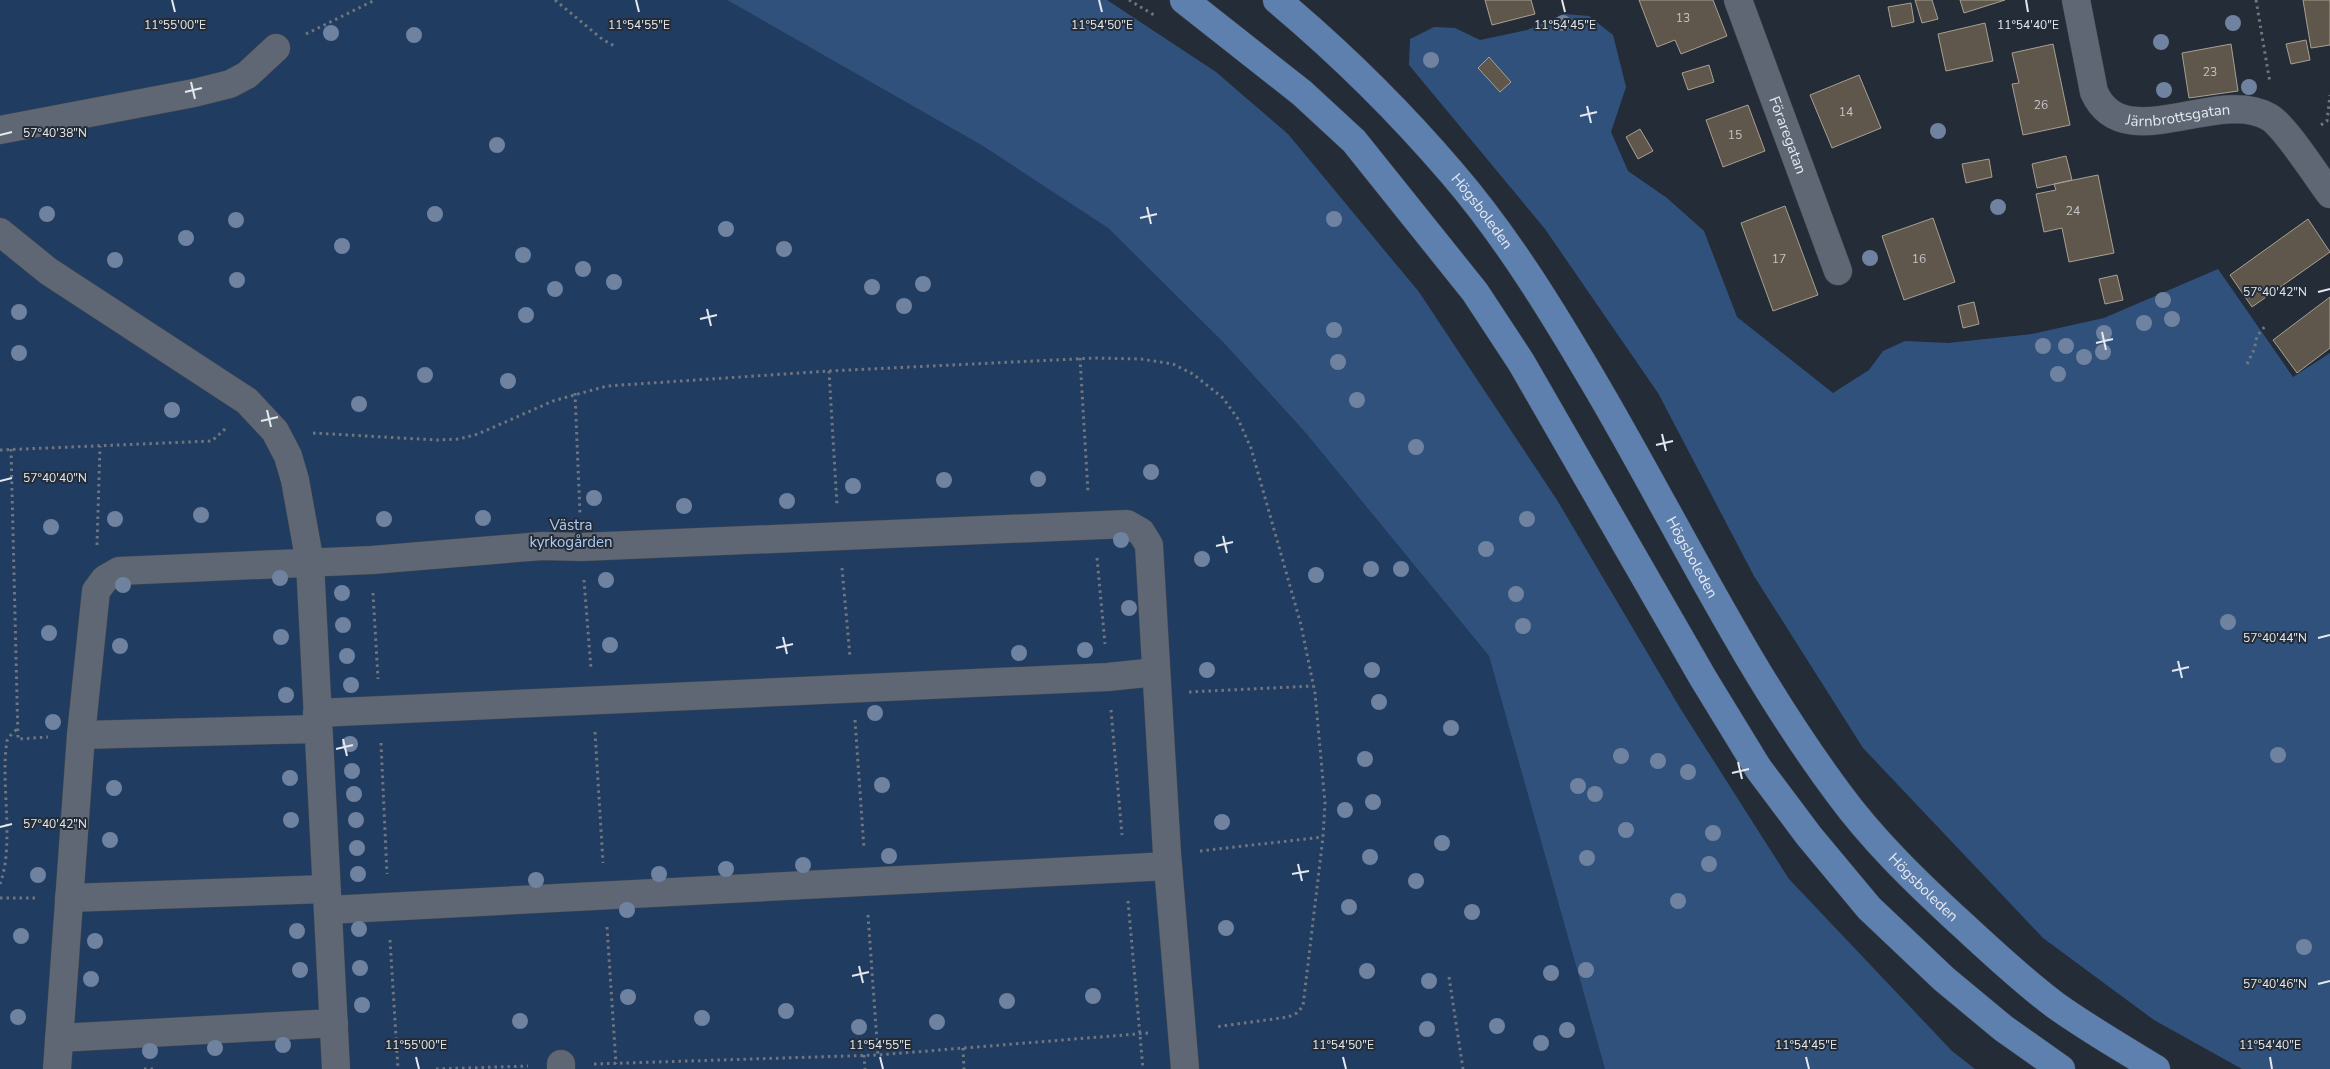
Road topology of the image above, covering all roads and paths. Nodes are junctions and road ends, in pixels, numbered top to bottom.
1 (375, 0) edge
2 (555, 0) edge
3 (1184, 0) edge
4 (1276, 0) edge
5 (1738, 0) edge
6 (2076, 0) edge
7 (2256, 0) edge
8 (276, 48) joint
9 (616, 48) dead end
10 (2330, 95) edge
11 (2275, 120) junction
12 (2330, 122) edge
13 (0, 130) edge
14 (2330, 194) edge
15 (0, 232) edge
16 (1838, 271) dead end
17 (2266, 325) dead end
18 (1080, 358) dead end
19 (2247, 364) dead end
20 (247, 401) junction
21 (100, 446) junction
22 (11, 449) junction
23 (0, 450) edge
24 (1092, 525) junction
25 (372, 560) junction
26 (310, 563) junction
27 (105, 579) junction
28 (1108, 677) junction
29 (1157, 683) junction
30 (1314, 686) dead end
31 (379, 710) junction
32 (318, 721) junction
33 (18, 728) junction
34 (82, 735) junction
35 (1323, 837) dead end
36 (1168, 860) junction
37 (1125, 868) junction
38 (0, 884) edge
39 (69, 898) junction
40 (327, 899) junction
41 (388, 906) junction
42 (1449, 977) dead end
43 (334, 1023) junction
44 (60, 1038) junction
45 (963, 1048) dead end
46 (864, 1056) dead end
47 (57, 1069) edge
48 (137, 1069) edge
49 (146, 1069) edge
50 (156, 1069) edge
51 (336, 1069) edge
52 (398, 1069) edge
53 (865, 1069) edge
54 (964, 1069) edge
55 (1143, 1069) edge
56 (1185, 1069) edge
57 (1463, 1069) edge
58 (2061, 1069) edge
59 (2156, 1069) edge

1 - 8 path
2 - 9 path
3 - 58 main road
4 - 59 main road, Högsboleden
5 - 16 street, Föraregatan
6 - 11 street, Järnbrottsgatan
7 - 11 path
8 - 13 street
10 - 12 path
11 - 14 street
15 - 20 street
17 - 19 path
18 - 24 path
20 - 21 path
20 - 26 street
21 - 22 path
21 - 27 path
22 - 23 path
22 - 33 path
24 - 25 street
24 - 28 path
24 - 29 street
25 - 26 street
25 - 31 path
26 - 27 street
26 - 32 street
27 - 34 street
28 - 29 street
28 - 31 street
28 - 37 path
29 - 30 path
29 - 36 street
31 - 32 street
31 - 41 path
32 - 34 street
32 - 40 street
33 - 34 path
33 - 38 path
34 - 39 street
35 - 36 path
36 - 37 street
36 - 56 street
37 - 41 street
37 - 55 path
39 - 40 street
39 - 44 street
40 - 41 street
40 - 43 street
41 - 52 path
42 - 57 path
43 - 44 street
43 - 51 street
44 - 47 street
45 - 54 path
46 - 53 path
48 - 49 path
49 - 50 path

